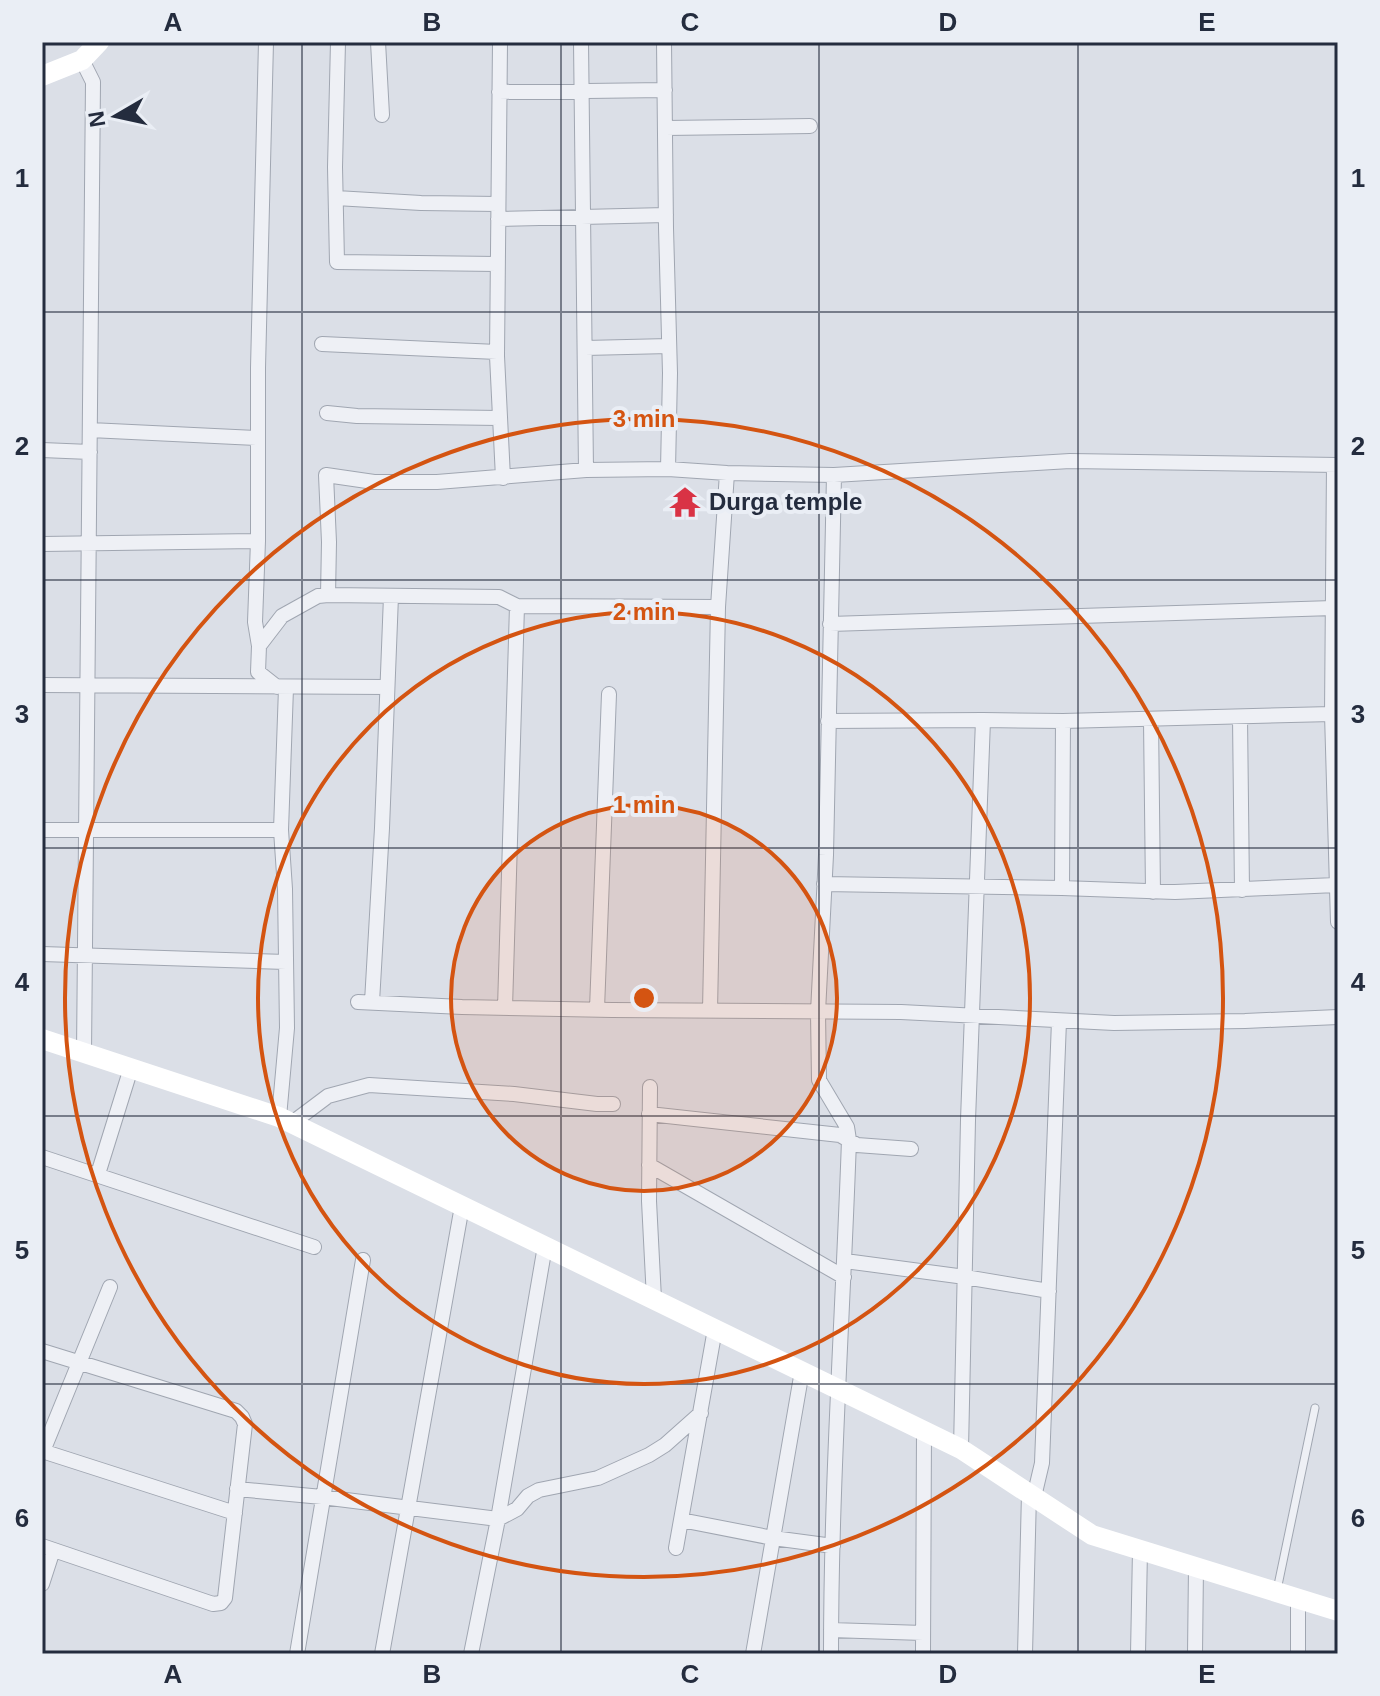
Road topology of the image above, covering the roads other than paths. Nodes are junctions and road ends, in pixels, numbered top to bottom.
1 (99, 42) edge
2 (266, 42) edge
3 (338, 42) edge
4 (378, 42) edge
5 (500, 42) edge
6 (581, 42) edge
7 (664, 42) edge
8 (82, 60) junction
9 (42, 76) edge
10 (665, 90) junction
11 (581, 91) junction
12 (499, 92) junction
13 (382, 115) dead end
14 (810, 126) dead end
15 (665, 128) junction
16 (336, 198) junction
17 (498, 212) junction
18 (666, 215) junction
19 (584, 218) junction
20 (497, 264) junction
21 (322, 344) dead end
22 (669, 346) junction
23 (585, 348) junction
24 (497, 352) junction
25 (327, 413) dead end
26 (499, 418) junction
27 (90, 430) junction
28 (258, 438) junction
29 (42, 450) edge
30 (90, 452) junction
31 (1336, 465) edge
32 (668, 469) junction
33 (586, 470) junction
34 (727, 473) junction
35 (834, 475) junction
36 (503, 478) junction
37 (258, 541) junction
38 (89, 543) junction
39 (42, 544) edge
40 (328, 595) junction
41 (391, 596) junction
42 (517, 606) junction
43 (718, 607) junction
44 (1333, 608) junction
45 (830, 624) junction
46 (259, 646) junction
47 (42, 685) edge
48 (88, 685) junction
49 (387, 687) junction
50 (281, 688) junction
51 (609, 694) dead end
52 (1332, 714) junction
53 (1240, 717) junction
54 (983, 720) junction
55 (1151, 720) junction
56 (828, 721) junction
57 (1063, 721) junction
58 (88, 829) junction
59 (42, 830) edge
60 (281, 830) junction
61 (824, 884) junction
62 (1336, 885) junction
63 (976, 886) junction
64 (1062, 888) junction
65 (1242, 890) junction
66 (1153, 892) junction
67 (1338, 922) edge
68 (42, 954) edge
69 (86, 957) junction
70 (286, 962) junction
71 (505, 1008) junction
72 (597, 1009) junction
73 (710, 1011) junction
74 (818, 1012) junction
75 (971, 1016) junction
76 (1338, 1017) edge
77 (1059, 1021) junction
78 (42, 1039) edge
79 (84, 1053) junction
80 (131, 1068) junction
81 (650, 1087) dead end
82 (613, 1104) dead end
83 (649, 1114) junction
84 (286, 1120) junction
85 (849, 1140) junction
86 (911, 1149) dead end
87 (42, 1157) edge
88 (649, 1165) junction
89 (98, 1174) junction
90 (462, 1206) junction
91 (545, 1246) junction
92 (314, 1247) dead end
93 (363, 1260) dead end
94 (845, 1261) junction
95 (844, 1277) junction
96 (965, 1277) junction
97 (110, 1287) dead end
98 (1049, 1291) junction
99 (654, 1299) junction
100 (715, 1329) junction
101 (42, 1351) edge
102 (79, 1363) junction
103 (802, 1371) junction
104 (838, 1389) junction
105 (1315, 1408) dead end
106 (701, 1413) junction
107 (924, 1431) junction
108 (961, 1449) junction
109 (43, 1451) edge
110 (237, 1489) junction
111 (1032, 1496) junction
112 (322, 1497) junction
113 (408, 1508) junction
114 (235, 1513) junction
115 (498, 1519) junction
116 (681, 1520) junction
117 (773, 1538) junction
118 (833, 1546) junction
119 (47, 1548) edge
120 (676, 1548) dead end
121 (1140, 1550) junction
122 (1196, 1567) junction
123 (42, 1584) edge
124 (1276, 1592) junction
125 (1298, 1598) junction
126 (1338, 1611) edge
127 (831, 1630) junction
128 (923, 1633) junction
129 (297, 1654) edge
130 (382, 1654) edge
131 (471, 1654) edge
132 (753, 1654) edge
133 (831, 1654) edge
134 (923, 1654) edge
135 (1025, 1654) edge
136 (1138, 1654) edge
137 (1195, 1654) edge
138 (1298, 1654) edge

1 - 8 street
2 - 28 street
3 - 16 street
4 - 13 street
5 - 12 street
6 - 11 street
7 - 10 street
8 - 9 street
8 - 27 street
10 - 11 street
10 - 15 street
11 - 12 street
11 - 19 street
12 - 17 street
14 - 15 street
15 - 18 street
16 - 17 street
16 - 20 street
17 - 19 street
17 - 20 street
18 - 19 street
18 - 22 street
19 - 23 street
20 - 24 street
21 - 24 street
22 - 23 street
22 - 32 street
23 - 33 street
24 - 26 street
25 - 26 street
26 - 36 street
27 - 28 street
27 - 30 street
28 - 37 street
29 - 30 street
30 - 38 street
31 - 35 street
31 - 44 street
32 - 33 street
32 - 34 street
33 - 36 street
34 - 35 street
34 - 43 street
35 - 45 street
36 - 40 street
37 - 38 street
37 - 46 street
38 - 39 street
38 - 48 street
40 - 41 street
40 - 46 street
41 - 42 street
41 - 49 street
42 - 43 street
42 - 71 street
43 - 73 street
44 - 45 street
44 - 52 street
45 - 56 street
46 - 50 street
47 - 48 street
48 - 50 street
48 - 58 street
49 - 50 street
49 - 71 street
50 - 60 street
51 - 72 street
52 - 53 street
52 - 62 street
53 - 55 street
53 - 65 street
54 - 56 street
54 - 57 street
54 - 63 street
55 - 57 street
55 - 66 street
56 - 61 street
57 - 64 street
58 - 59 street
58 - 60 street
58 - 69 street
60 - 70 street
61 - 63 street
61 - 74 street
62 - 65 street
62 - 67 street
63 - 64 street
63 - 75 street
64 - 66 street
65 - 66 street
68 - 69 street
69 - 70 street
69 - 79 street
70 - 84 street
71 - 72 street
72 - 73 street
73 - 74 street
74 - 75 street
74 - 85 street
75 - 77 street
75 - 96 street
76 - 77 street
77 - 98 street
78 - 79 street
79 - 80 street
80 - 84 street
80 - 89 street
81 - 83 street
82 - 84 street
83 - 85 street
83 - 88 street
84 - 90 street
85 - 86 street
85 - 94 street
87 - 89 street
88 - 95 street
88 - 99 street
89 - 92 street
90 - 91 street
90 - 113 street
91 - 99 street
91 - 115 street
93 - 112 street
94 - 95 street
94 - 96 street
95 - 104 street
96 - 98 street
96 - 108 street
97 - 102 street
98 - 111 street
99 - 100 street
100 - 103 street
100 - 106 street
101 - 102 street
102 - 109 street
102 - 110 street
103 - 104 street
103 - 117 street
104 - 107 street
104 - 118 street
105 - 124 lane
106 - 115 street
106 - 116 street
107 - 108 street
107 - 128 street
108 - 111 street
109 - 114 street
110 - 112 street
110 - 114 street
111 - 121 street
111 - 135 street
112 - 113 street
112 - 129 street
113 - 115 street
113 - 130 street
114 - 119 street
115 - 131 street
116 - 117 street
116 - 120 street
117 - 118 street
117 - 132 street
118 - 127 street
119 - 123 street
121 - 122 street
121 - 136 street
122 - 124 street
122 - 137 street
124 - 125 street
125 - 126 street
125 - 138 street
127 - 128 street
127 - 133 street
128 - 134 street

